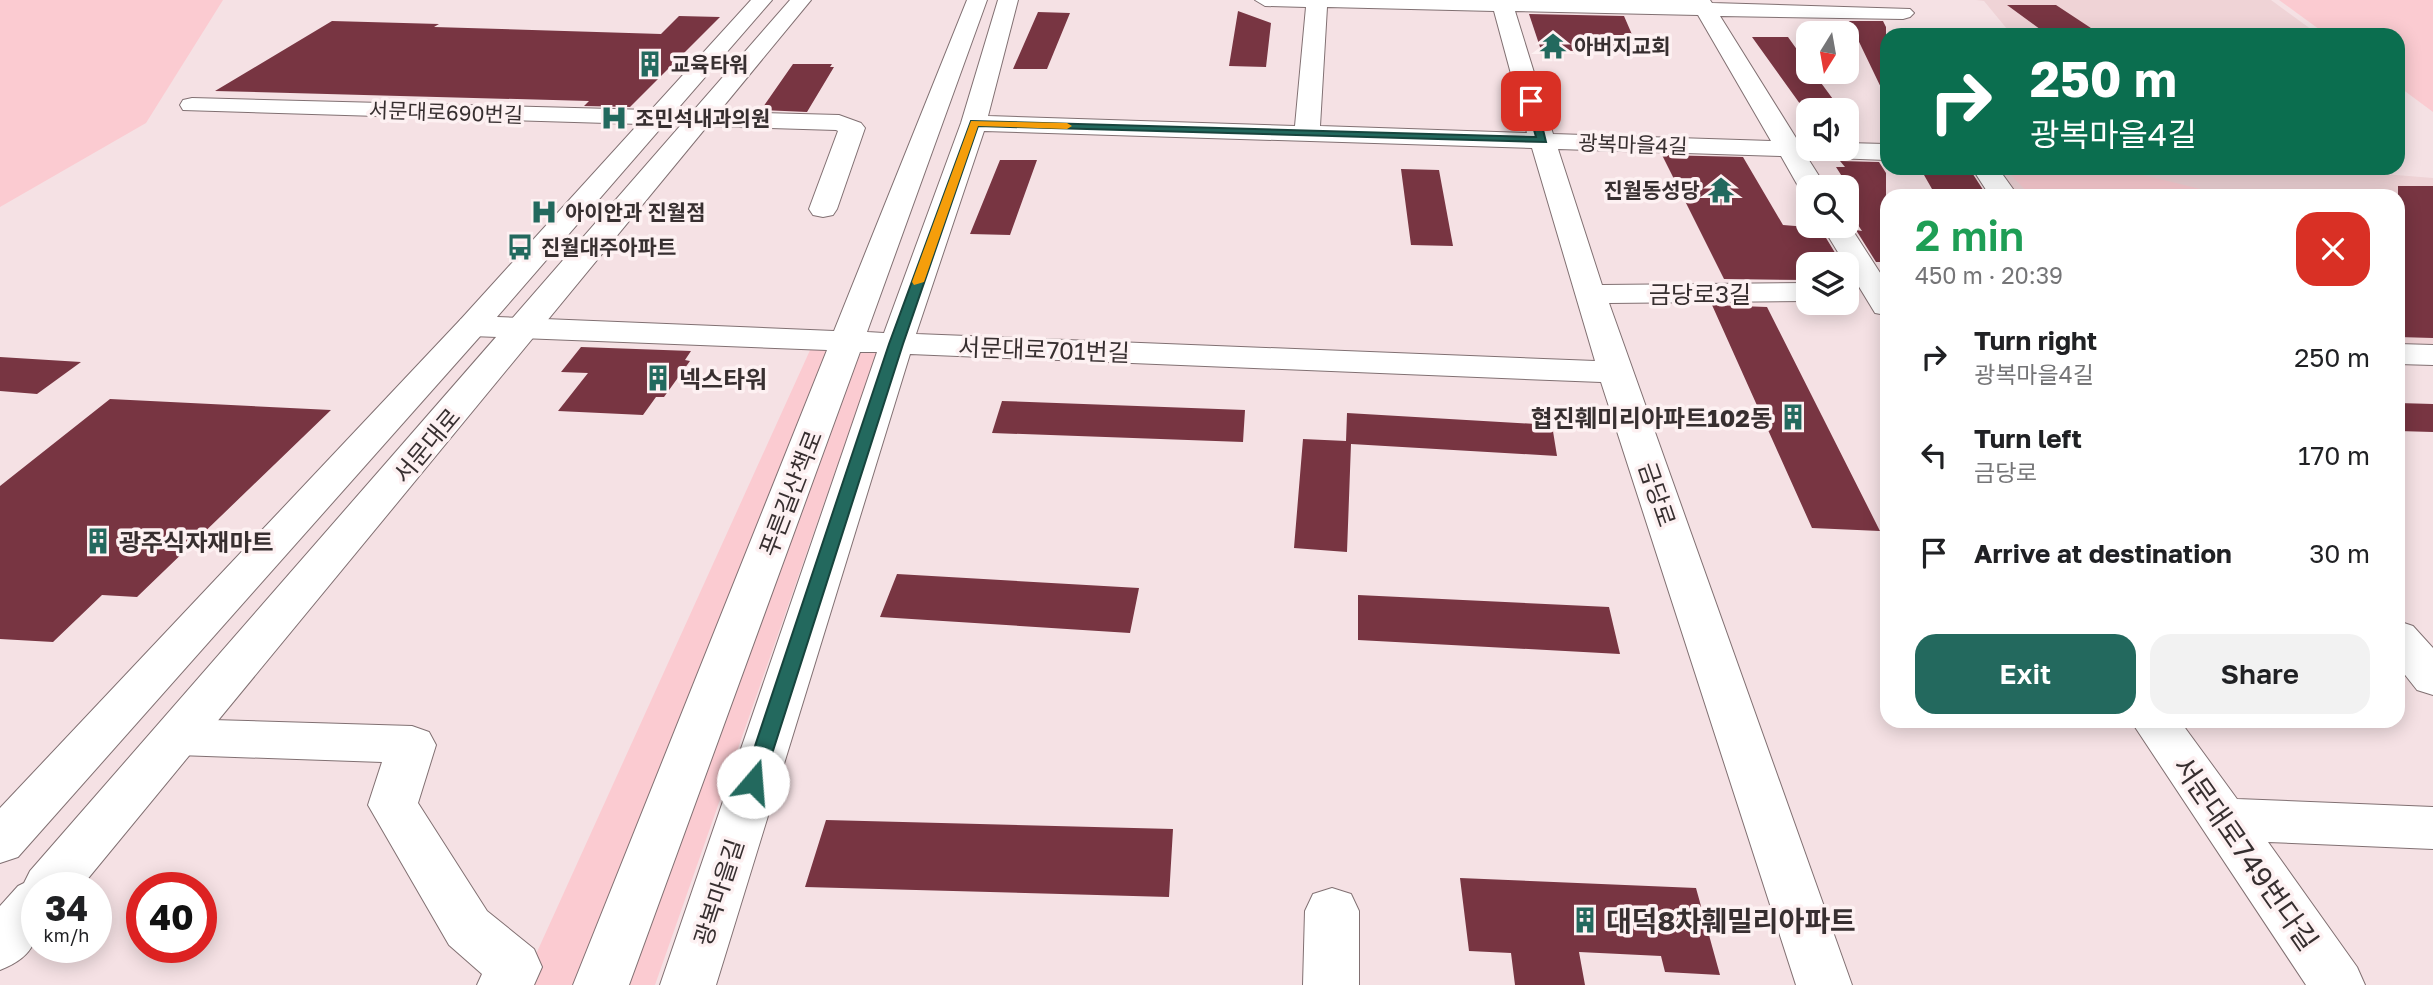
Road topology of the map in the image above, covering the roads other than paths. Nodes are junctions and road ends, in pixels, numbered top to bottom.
1 (762, 0) edge
2 (801, 0) edge
3 (977, 0) edge
4 (1008, 0) edge
5 (1265, 0) edge
6 (1317, 1) edge
7 (1502, 3) edge
8 (1703, 4) edge
9 (1899, 6) edge
10 (1910, 28) edge
11 (191, 105) dead end
12 (658, 118) junction
13 (701, 120) junction
14 (974, 123) junction
15 (1307, 133) junction
16 (1542, 140) junction
17 (1788, 149) junction
18 (1880, 152) edge
19 (1804, 175) edge
20 (823, 209) dead end
21 (1844, 238) edge
22 (1796, 292) edge
23 (1880, 292) edge
24 (1592, 293) junction
25 (1859, 295) edge
26 (1880, 299) edge
27 (472, 326) junction
28 (525, 329) junction
29 (846, 341) junction
30 (896, 344) junction
31 (2405, 354) edge
32 (2433, 355) edge
33 (1616, 372) junction
34 (2405, 645) edge
35 (2433, 678) edge
36 (2159, 728) edge
37 (178, 737) junction
38 (2222, 819) junction
39 (2433, 828) edge
40 (0, 842) edge
41 (62, 872) edge
42 (1332, 911) dead end
43 (21, 921) edge
44 (0, 945) edge
45 (505, 985) edge
46 (601, 985) edge
47 (688, 985) edge
48 (1331, 985) edge
49 (1824, 985) edge
50 (2337, 985) edge

1 - 12 street, 서문대로
2 - 13 street, 서문대로
3 - 29 street, 푸른길산책로
4 - 14 street, 광복마을길
5 - 6 street
6 - 7 street
6 - 15 street
7 - 8 street
7 - 16 street, 금당로
8 - 9 street
8 - 17 street
9 - 10 street
11 - 12 street, 서문대로690번길
12 - 13 street, 서문대로690번길
12 - 27 street, 서문대로
13 - 20 street, 서문대로690번길
13 - 28 street, 서문대로
14 - 15 street, 광복마을4길
14 - 30 street, 광복마을길
15 - 16 street, 광복마을4길
16 - 17 street, 광복마을4길
16 - 24 street, 금당로
17 - 18 street, 광복마을4길
17 - 19 street
21 - 23 street
22 - 24 street, 금당로3길
24 - 33 street, 금당로
25 - 26 street
27 - 28 street, 서문대로701번길
27 - 40 street, 서문대로
28 - 29 street, 서문대로701번길
28 - 37 street, 서문대로
29 - 30 street, 서문대로701번길
29 - 46 street, 푸른길산책로
30 - 33 street, 서문대로701번길
30 - 47 street, 광복마을길
31 - 32 street
33 - 49 street, 금당로
34 - 35 street
36 - 38 street, 서문대로749번다길
37 - 41 street, 서문대로
37 - 45 street
38 - 39 street
38 - 50 street, 서문대로749번다길
42 - 48 street
43 - 44 street

